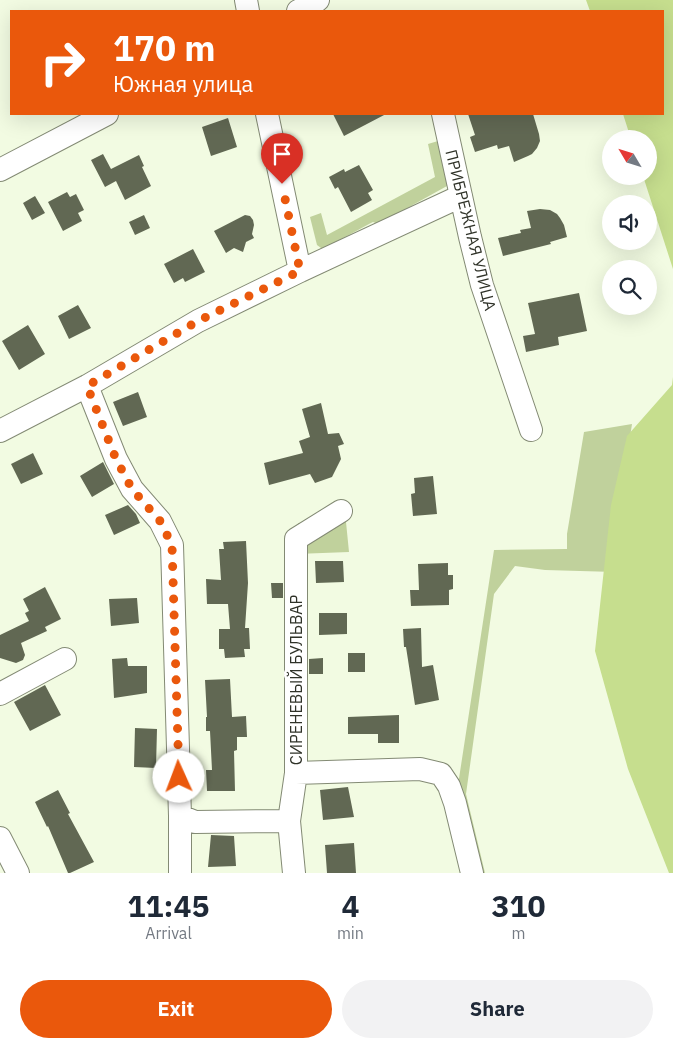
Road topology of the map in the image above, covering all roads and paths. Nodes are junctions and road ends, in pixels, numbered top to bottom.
1 (318, 0) edge
2 (300, 10) edge
3 (105, 115) edge
4 (267, 115) edge
5 (443, 115) edge
6 (0, 170) edge
7 (461, 196) junction
8 (300, 271) junction
9 (87, 386) junction
10 (531, 430) dead end
11 (0, 431) edge
12 (341, 511) dead end
13 (65, 659) dead end
14 (0, 694) edge
15 (296, 773) junction
16 (180, 816) junction
17 (289, 821) junction
18 (0, 838) edge
19 (18, 873) edge
20 (180, 873) edge
21 (294, 873) edge
22 (472, 873) edge

1 - 2 street
3 - 6 street
4 - 8 street
5 - 7 street, ПРИБРЕЖНАЯ УЛИЦА
7 - 8 street
7 - 10 street, ПРИБРЕЖНАЯ УЛИЦА
8 - 9 street
9 - 11 street
9 - 16 street
12 - 15 street, СИРЕНЕВЫЙ БУЛЬВАР
13 - 14 street
15 - 17 street, СИРЕНЕВЫЙ БУЛЬВАР
15 - 22 street
16 - 17 street
16 - 20 street
17 - 21 street, СИРЕНЕВЫЙ БУЛЬВАР
18 - 19 street

